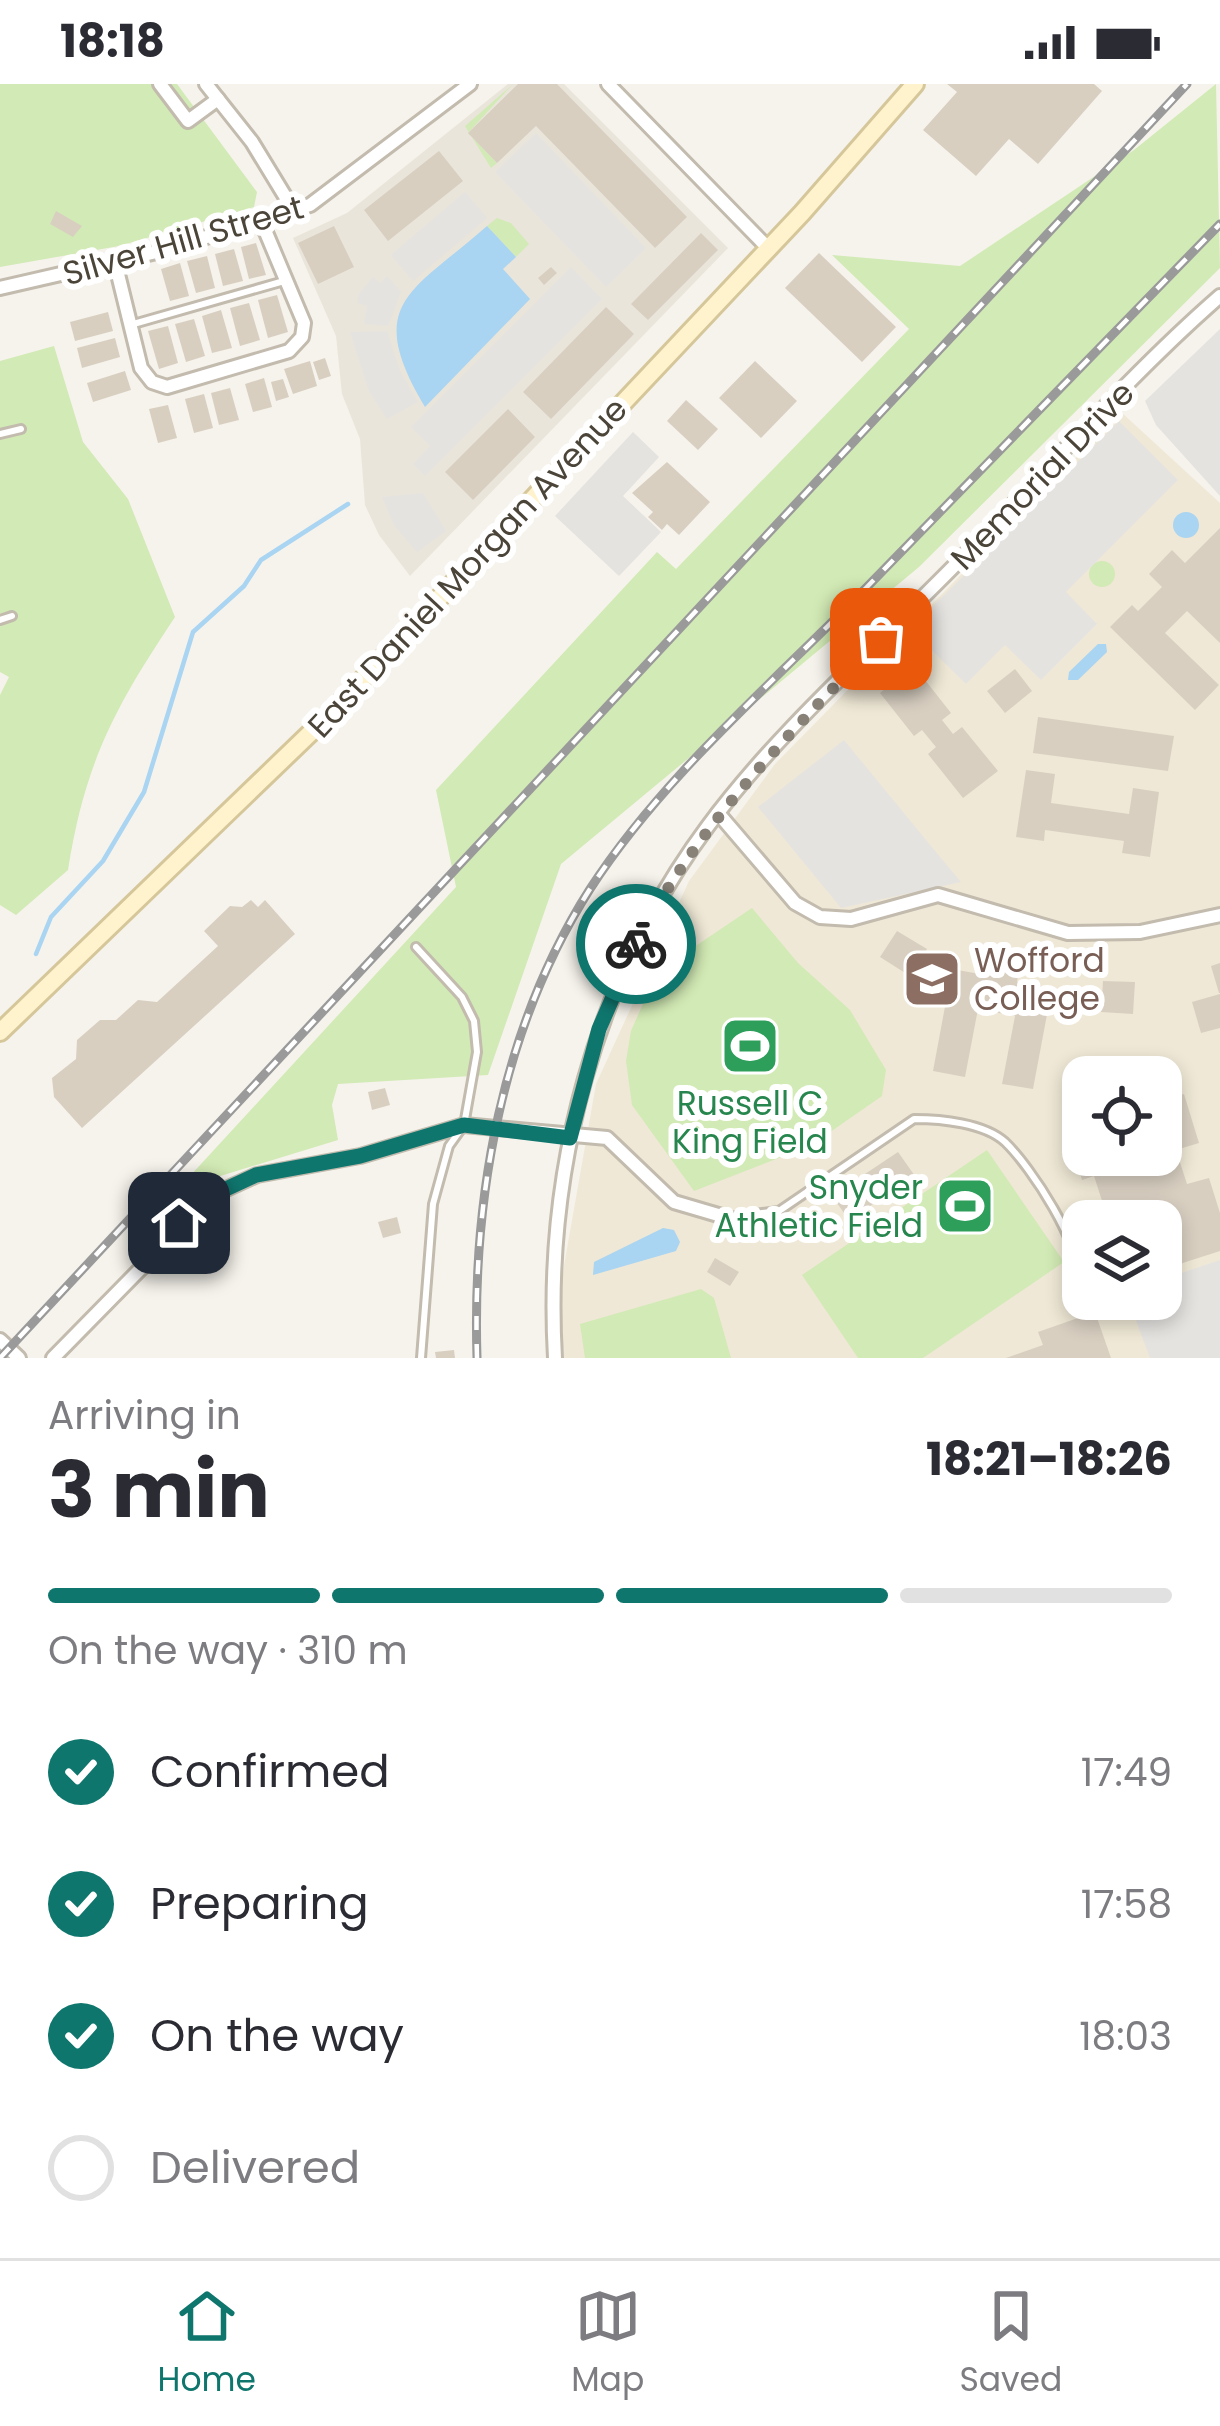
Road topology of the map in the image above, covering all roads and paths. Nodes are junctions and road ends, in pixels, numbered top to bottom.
1 (160, 84) edge
2 (206, 84) edge
3 (470, 84) edge
4 (608, 84) edge
5 (915, 84) edge
6 (218, 99) junction
7 (294, 212) junction
8 (262, 223) junction
9 (768, 248) junction
10 (115, 262) junction
11 (287, 280) junction
12 (0, 288) edge
13 (1220, 296) edge
14 (130, 326) junction
15 (20, 429) dead end
16 (0, 434) edge
17 (12, 616) dead end
18 (0, 620) edge
19 (718, 813) junction
20 (1220, 915) edge
21 (416, 947) dead end
22 (0, 1032) edge
23 (464, 1125) junction
24 (570, 1138) junction
25 (725, 1217) joint
26 (1062, 1230) edge
27 (0, 1340) edge
28 (19, 1358) edge
29 (53, 1358) edge
30 (422, 1358) edge
31 (555, 1358) edge

1 - 6 street
2 - 6 street
3 - 7 street, Silver Hill Street
4 - 9 street
5 - 9 main road, East Daniel Morgan Avenue
6 - 7 street
7 - 8 street, Silver Hill Street
8 - 10 street, Silver Hill Street
8 - 11 street
9 - 22 main road, East Daniel Morgan Avenue
10 - 12 street, Silver Hill Street
10 - 14 street
11 - 14 lane
11 - 14 street
13 - 19 street, Memorial Drive
15 - 16 lane
17 - 18 lane
19 - 20 street
19 - 24 street, Memorial Drive
21 - 23 lane
23 - 24 street
23 - 29 street
23 - 30 lane
24 - 25 street
24 - 31 street, Memorial Drive
25 - 26 lane
27 - 28 street

